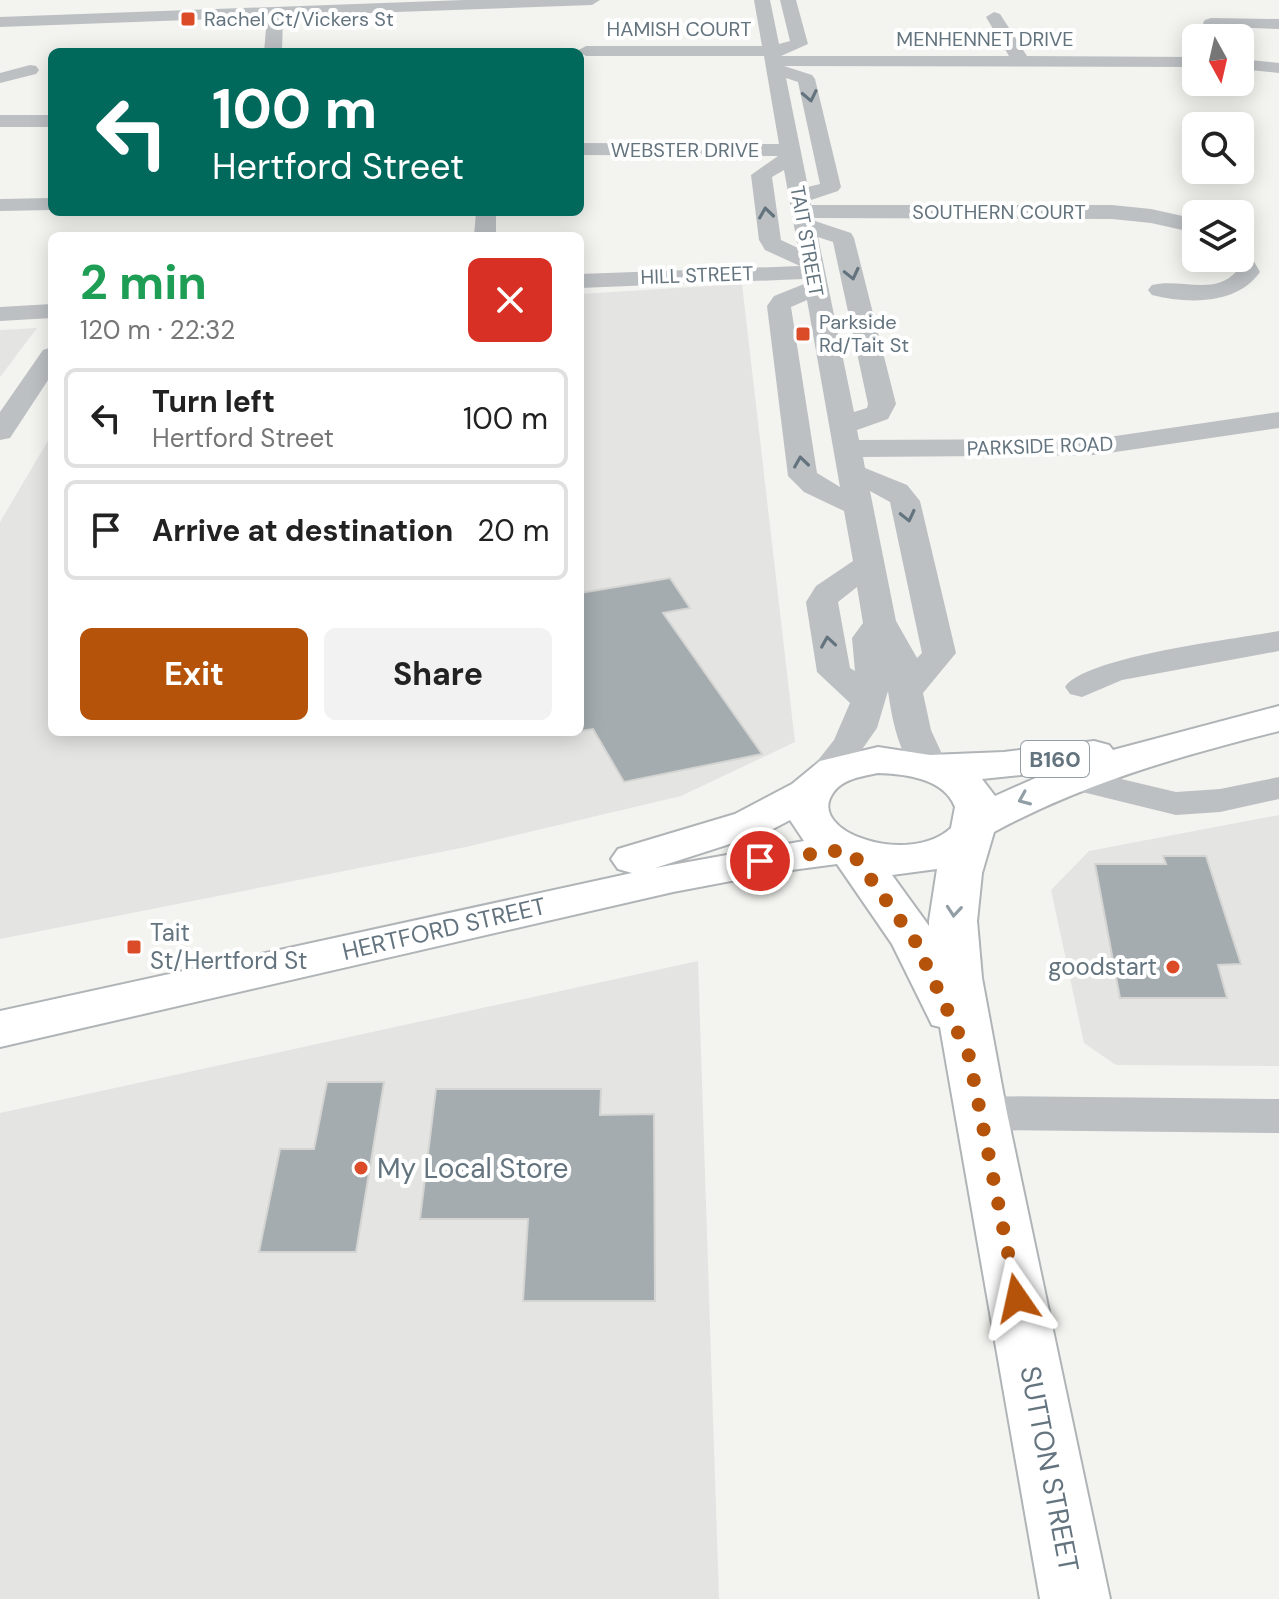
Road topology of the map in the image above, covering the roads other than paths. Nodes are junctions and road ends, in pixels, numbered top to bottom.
1 (589, 0) edge
2 (762, 0) edge
3 (788, 0) edge
4 (441, 3) edge
5 (280, 8) edge
6 (744, 8) dead end
7 (1198, 10) dead end
8 (994, 17) dead end
9 (0, 22) edge
10 (1211, 23) joint
11 (1279, 24) edge
12 (740, 33) dead end
13 (274, 48) edge
14 (586, 51) dead end
15 (773, 56) junction
16 (1021, 61) junction
17 (1182, 62) edge
18 (1254, 63) edge
19 (1279, 68) edge
20 (30, 70) dead end
21 (0, 78) edge
22 (0, 121) edge
23 (48, 121) edge
24 (584, 149) edge
25 (791, 154) junction
26 (48, 204) edge
27 (0, 205) edge
28 (802, 211) junction
29 (1182, 222) edge
30 (1248, 272) edge
31 (813, 274) junction
32 (584, 281) edge
33 (1160, 290) dead end
34 (48, 311) edge
35 (0, 314) edge
36 (48, 361) edge
37 (1279, 420) edge
38 (0, 432) edge
39 (846, 449) junction
40 (858, 506) junction
41 (869, 564) junction
42 (880, 623) junction
43 (1279, 641) edge
44 (1082, 687) dead end
45 (907, 691) junction
46 (868, 703) junction
47 (1279, 718) edge
48 (1176, 744) junction
49 (931, 766) junction
50 (1075, 779) junction
51 (818, 783) junction
52 (1279, 788) edge
53 (972, 830) junction
54 (848, 852) junction
55 (0, 1003) edge
56 (0, 1029) edge
57 (969, 1056) junction
58 (980, 1113) junction
59 (1279, 1116) edge
60 (1075, 1599) edge

1 - 4 street
2 - 6 street
2 - 15 street, TAIT STREET
3 - 15 street
4 - 5 street
5 - 9 street
5 - 13 street
7 - 10 street
8 - 16 street
10 - 11 street
12 - 15 street
14 - 15 street, HAMISH COURT
15 - 16 street, MENHENNET DRIVE
15 - 25 street, TAIT STREET
15 -> 28 street
16 - 17 street, MENHENNET DRIVE
18 - 19 street
20 - 21 street
22 - 23 street
24 - 25 street, WEBSTER DRIVE
25 - 28 street, TAIT STREET
31 -> 25 street
26 - 27 street
28 - 29 street, SOUTHERN COURT
28 - 31 street, TAIT STREET
28 -> 39 street
30 - 33 street
31 - 32 street, HILL STREET
31 - 39 street, TAIT STREET
40 -> 31 street
34 - 35 street
36 - 38 street
37 - 39 street, PARKSIDE ROAD
39 - 40 street, TAIT STREET
39 -> 45 street
40 - 41 street, TAIT STREET
41 - 42 street, TAIT STREET
46 -> 41 street
42 - 45 street, TAIT STREET
42 - 46 street, TAIT STREET
43 - 44 street
45 - 49 street, TAIT STREET
46 - 51 street, TAIT STREET
47 - 48 main road, B160
48 - 49 main road, B160
48 - 50 main road, B160
49 - 51 main road, B160
49 - 53 main road, B160
50 - 52 street
50 -> 53 main road, B160
51 - 54 main road
51 - 55 main road, HERTFORD STREET / B160
53 - 54 main road, B160
53 -> 57 main road, SUTTON STREET
54 - 56 main road, HERTFORD STREET / B160
54 - 57 main road, SUTTON STREET
57 - 58 main road, SUTTON STREET
58 - 59 street
58 - 60 main road, SUTTON STREET

